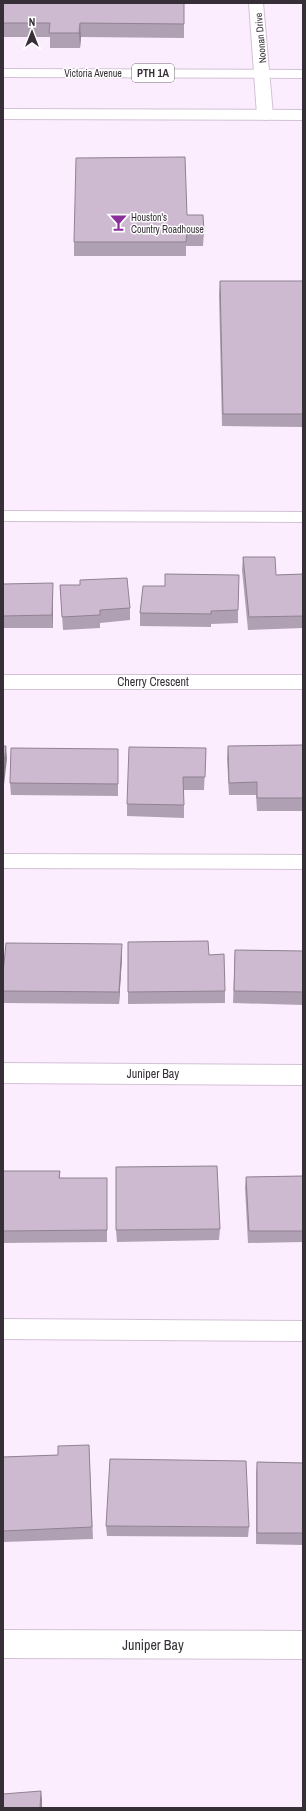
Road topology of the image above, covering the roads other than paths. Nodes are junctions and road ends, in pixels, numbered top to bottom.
1 (256, 3) edge
2 (3, 73) edge
3 (262, 74) junction
4 (303, 74) edge
5 (3, 114) edge
6 (265, 115) junction
7 (303, 115) edge
8 (3, 516) edge
9 (303, 517) edge
10 (3, 682) edge
11 (303, 682) edge
12 (3, 861) edge
13 (303, 862) edge
14 (3, 1073) edge
15 (303, 1075) edge
16 (3, 1329) edge
17 (303, 1331) edge
18 (3, 1644) edge
19 (303, 1645) edge

1 - 3 street, Noonan Drive
2 - 3 street, Victoria Avenue / PTH 1A
3 - 4 street, Victoria Avenue / PTH 1A
3 - 6 street, Noonan Drive
5 - 6 street
6 - 7 street
8 - 9 lane
10 - 11 street, Cherry Crescent
12 - 13 lane
14 - 15 street, Juniper Bay
16 - 17 lane
18 - 19 street, Juniper Bay

